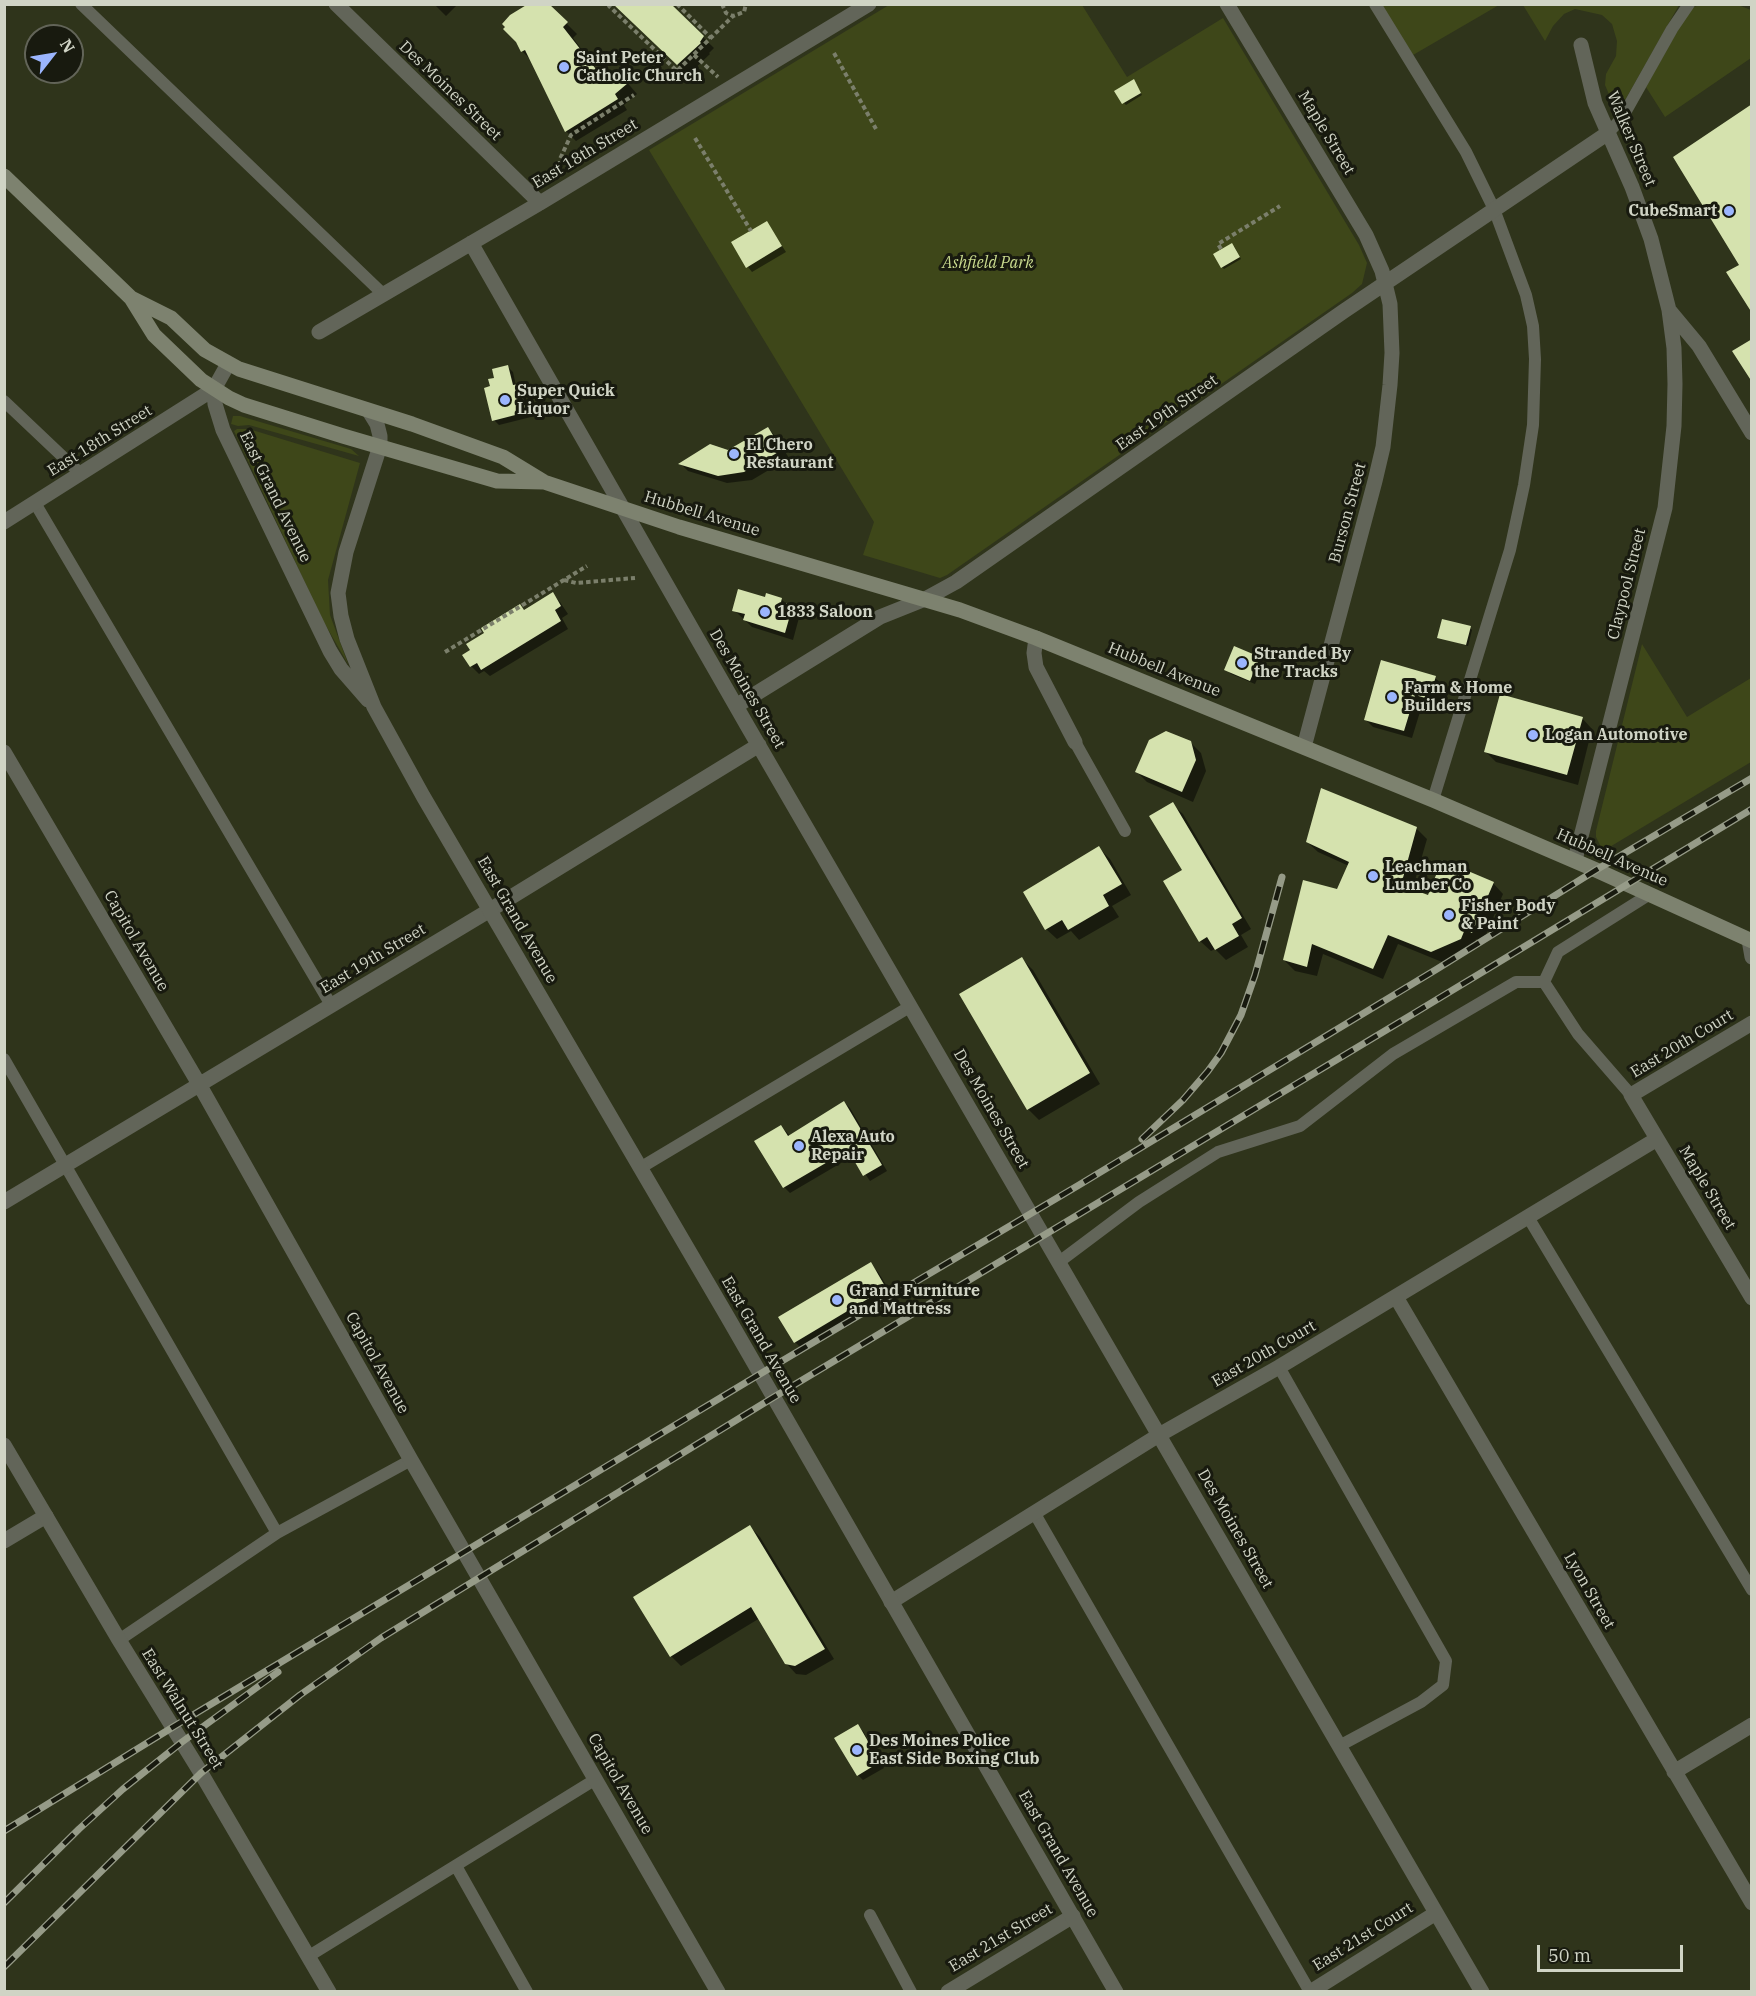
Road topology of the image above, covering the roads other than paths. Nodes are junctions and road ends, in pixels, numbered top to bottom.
1 (81, 4) edge
2 (336, 4) edge
3 (1227, 4) edge
4 (1375, 4) edge
5 (1689, 4) edge
6 (859, 7) edge
7 (1581, 45) dead end
8 (1608, 133) junction
9 (4, 176) edge
10 (540, 203) junction
11 (1494, 209) junction
12 (471, 243) junction
13 (1386, 283) junction
14 (383, 294) junction
15 (131, 298) junction
16 (1669, 310) junction
17 (319, 332) dead end
18 (228, 364) junction
19 (214, 389) junction
20 (4, 401) edge
21 (369, 411) junction
22 (1752, 433) edge
23 (380, 446) junction
24 (81, 474) junction
25 (544, 482) junction
26 (35, 503) junction
27 (621, 507) junction
28 (4, 522) edge
29 (925, 599) junction
30 (1036, 638) junction
31 (736, 706) junction
32 (374, 707) junction
33 (1075, 742) joint
34 (759, 745) junction
35 (1304, 747) junction
36 (4, 752) edge
37 (1433, 800) junction
38 (1125, 831) dead end
39 (1575, 860) junction
40 (1650, 894) junction
41 (490, 910) junction
42 (1750, 941) edge
43 (1752, 957) edge
44 (1544, 981) junction
45 (331, 1005) junction
46 (911, 1006) junction
47 (1752, 1023) edge
48 (4, 1059) edge
49 (199, 1084) junction
50 (1631, 1095) junction
51 (1657, 1139) junction
52 (66, 1165) junction
53 (640, 1168) junction
54 (4, 1202) edge
55 (1528, 1217) junction
56 (1059, 1262) junction
57 (1396, 1297) junction
58 (1752, 1298) edge
59 (1279, 1367) junction
60 (1159, 1435) junction
61 (4, 1445) edge
62 (411, 1460) junction
63 (1035, 1514) junction
64 (46, 1516) junction
65 (277, 1533) junction
66 (4, 1541) edge
67 (1752, 1590) edge
68 (891, 1602) junction
69 (119, 1640) junction
70 (1752, 1725) edge
71 (1341, 1745) junction
72 (1674, 1772) junction
73 (596, 1779) junction
74 (456, 1866) junction
75 (1752, 1903) edge
76 (1436, 1913) junction
77 (870, 1915) dead end
78 (1073, 1916) junction
79 (309, 1956) junction
80 (1310, 1991) edge
81 (329, 1992) edge
82 (527, 1992) edge
83 (718, 1992) edge
84 (911, 1992) edge
85 (948, 1992) edge
86 (1116, 1992) edge
87 (1482, 1992) edge

1 - 14 lane
2 - 10 street, Des Moines Street
3 - 13 street, Maple Street
4 - 11 lane
5 - 8 lane
6 - 10 street, East 18th Street
7 - 8 street, Walker Street
8 - 11 street, East 19th Street
8 - 16 street, Walker Street
9 - 15 main road
10 - 12 street, East 18th Street
11 - 13 street, East 19th Street
11 - 37 lane
12 - 14 street, East 18th Street
12 - 27 street, Des Moines Street
13 - 29 street, East 19th Street
13 - 35 street, Burson Street
14 - 17 street, East 18th Street
15 - 18 main road
15 - 19 main road
16 - 22 street, Walker Street
16 - 39 street, Claypool Street
18 - 19 street
18 - 21 main road, Hubbell Avenue
19 - 23 main road, Hubbell Avenue
19 - 24 street, East 18th Street
19 - 32 street, East Grand Avenue
20 - 24 lane
21 - 23 street
21 - 25 main road, Hubbell Avenue
23 - 25 main road, Hubbell Avenue
23 - 32 street, East Grand Avenue
24 - 26 street, East 18th Street
25 - 27 main road, Hubbell Avenue
26 - 28 street, East 18th Street
26 - 45 lane
27 - 29 main road, Hubbell Avenue
27 - 31 street, Des Moines Street
29 - 30 main road, Hubbell Avenue
29 - 31 street, East 19th Street
30 - 33 street
30 - 35 main road, Hubbell Avenue
31 - 34 street, Des Moines Street
32 - 41 street, East Grand Avenue
33 - 38 lane
34 - 41 street, East 19th Street
34 - 46 street, Des Moines Street
35 - 37 main road, Hubbell Avenue
36 - 49 street, Capitol Avenue
37 - 39 main road, Hubbell Avenue
39 - 40 main road, Hubbell Avenue
40 - 42 main road, Hubbell Avenue
40 - 44 lane
41 - 45 street, East 19th Street
41 - 53 street, East Grand Avenue
42 - 43 street
44 - 50 lane
44 - 56 lane
45 - 49 street, East 19th Street
46 - 53 lane
46 - 56 street, Des Moines Street
47 - 50 street, East 20th Court
48 - 52 lane
49 - 52 street, East 19th Street
49 - 62 street, Capitol Avenue
50 - 51 street, Maple Street
51 - 55 street, East 20th Court
51 - 58 street, Maple Street
52 - 54 street, East 19th Street
52 - 65 lane
53 - 68 street, East Grand Avenue
55 - 57 street, East 20th Court
55 - 67 lane
56 - 60 street, Des Moines Street
57 - 59 street, East 20th Court
57 - 72 street, Lyon Street
59 - 60 street, East 20th Court
59 - 71 lane
60 - 63 street, East 20th Court
60 - 71 street, Des Moines Street
61 - 64 street, East Walnut Street
62 - 65 lane
62 - 73 street, Capitol Avenue
63 - 68 street, East 20th Court
63 - 80 lane
64 - 66 street
64 - 69 street, East Walnut Street
65 - 69 lane
68 - 78 street, East Grand Avenue
69 - 79 street, East Walnut Street
70 - 72 street
71 - 76 street, Des Moines Street
72 - 75 street, Lyon Street
73 - 74 lane
73 - 83 street, Capitol Avenue
74 - 79 lane
74 - 82 lane
76 - 80 street, East 21st Court
76 - 87 street, Des Moines Street
77 - 84 lane
78 - 85 street, East 21st Street
78 - 86 street, East Grand Avenue
79 - 81 street, East Walnut Street

